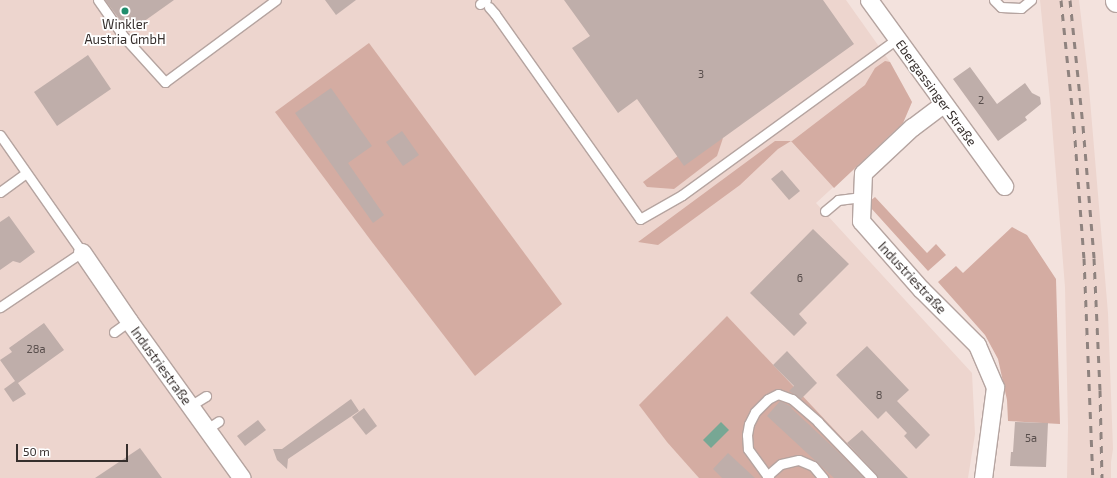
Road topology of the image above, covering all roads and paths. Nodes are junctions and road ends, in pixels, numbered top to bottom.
1 (98, 0) edge
2 (276, 0) edge
3 (994, 0) edge
4 (1031, 0) edge
5 (876, 2) edge
6 (485, 4) edge
7 (897, 39) junction
8 (943, 104) junction
9 (0, 135) edge
10 (26, 173) junction
11 (1004, 186) dead end
12 (0, 192) edge
13 (862, 197) junction
14 (825, 211) dead end
15 (82, 252) junction
16 (0, 307) edge
17 (129, 321) junction
18 (114, 332) dead end
19 (206, 396) dead end
20 (190, 406) junction
21 (237, 470) edge
22 (768, 477) edge
23 (823, 478) edge
24 (872, 478) edge
25 (983, 478) edge

1 - 2 lane
3 - 4 lane
5 - 7 street, Ebergassinger Straße
6 - 7 lane
7 - 8 street, Ebergassinger Straße
8 - 11 street, Ebergassinger Straße
8 - 13 street, Industriestraße
9 - 10 lane
10 - 12 lane
10 - 15 lane
13 - 14 lane
13 - 25 street, Industriestraße
15 - 16 lane
15 - 17 street, Industriestraße
17 - 18 lane
17 - 20 street, Industriestraße
19 - 20 lane
20 - 21 street, Industriestraße
22 - 23 lane
22 - 24 lane

